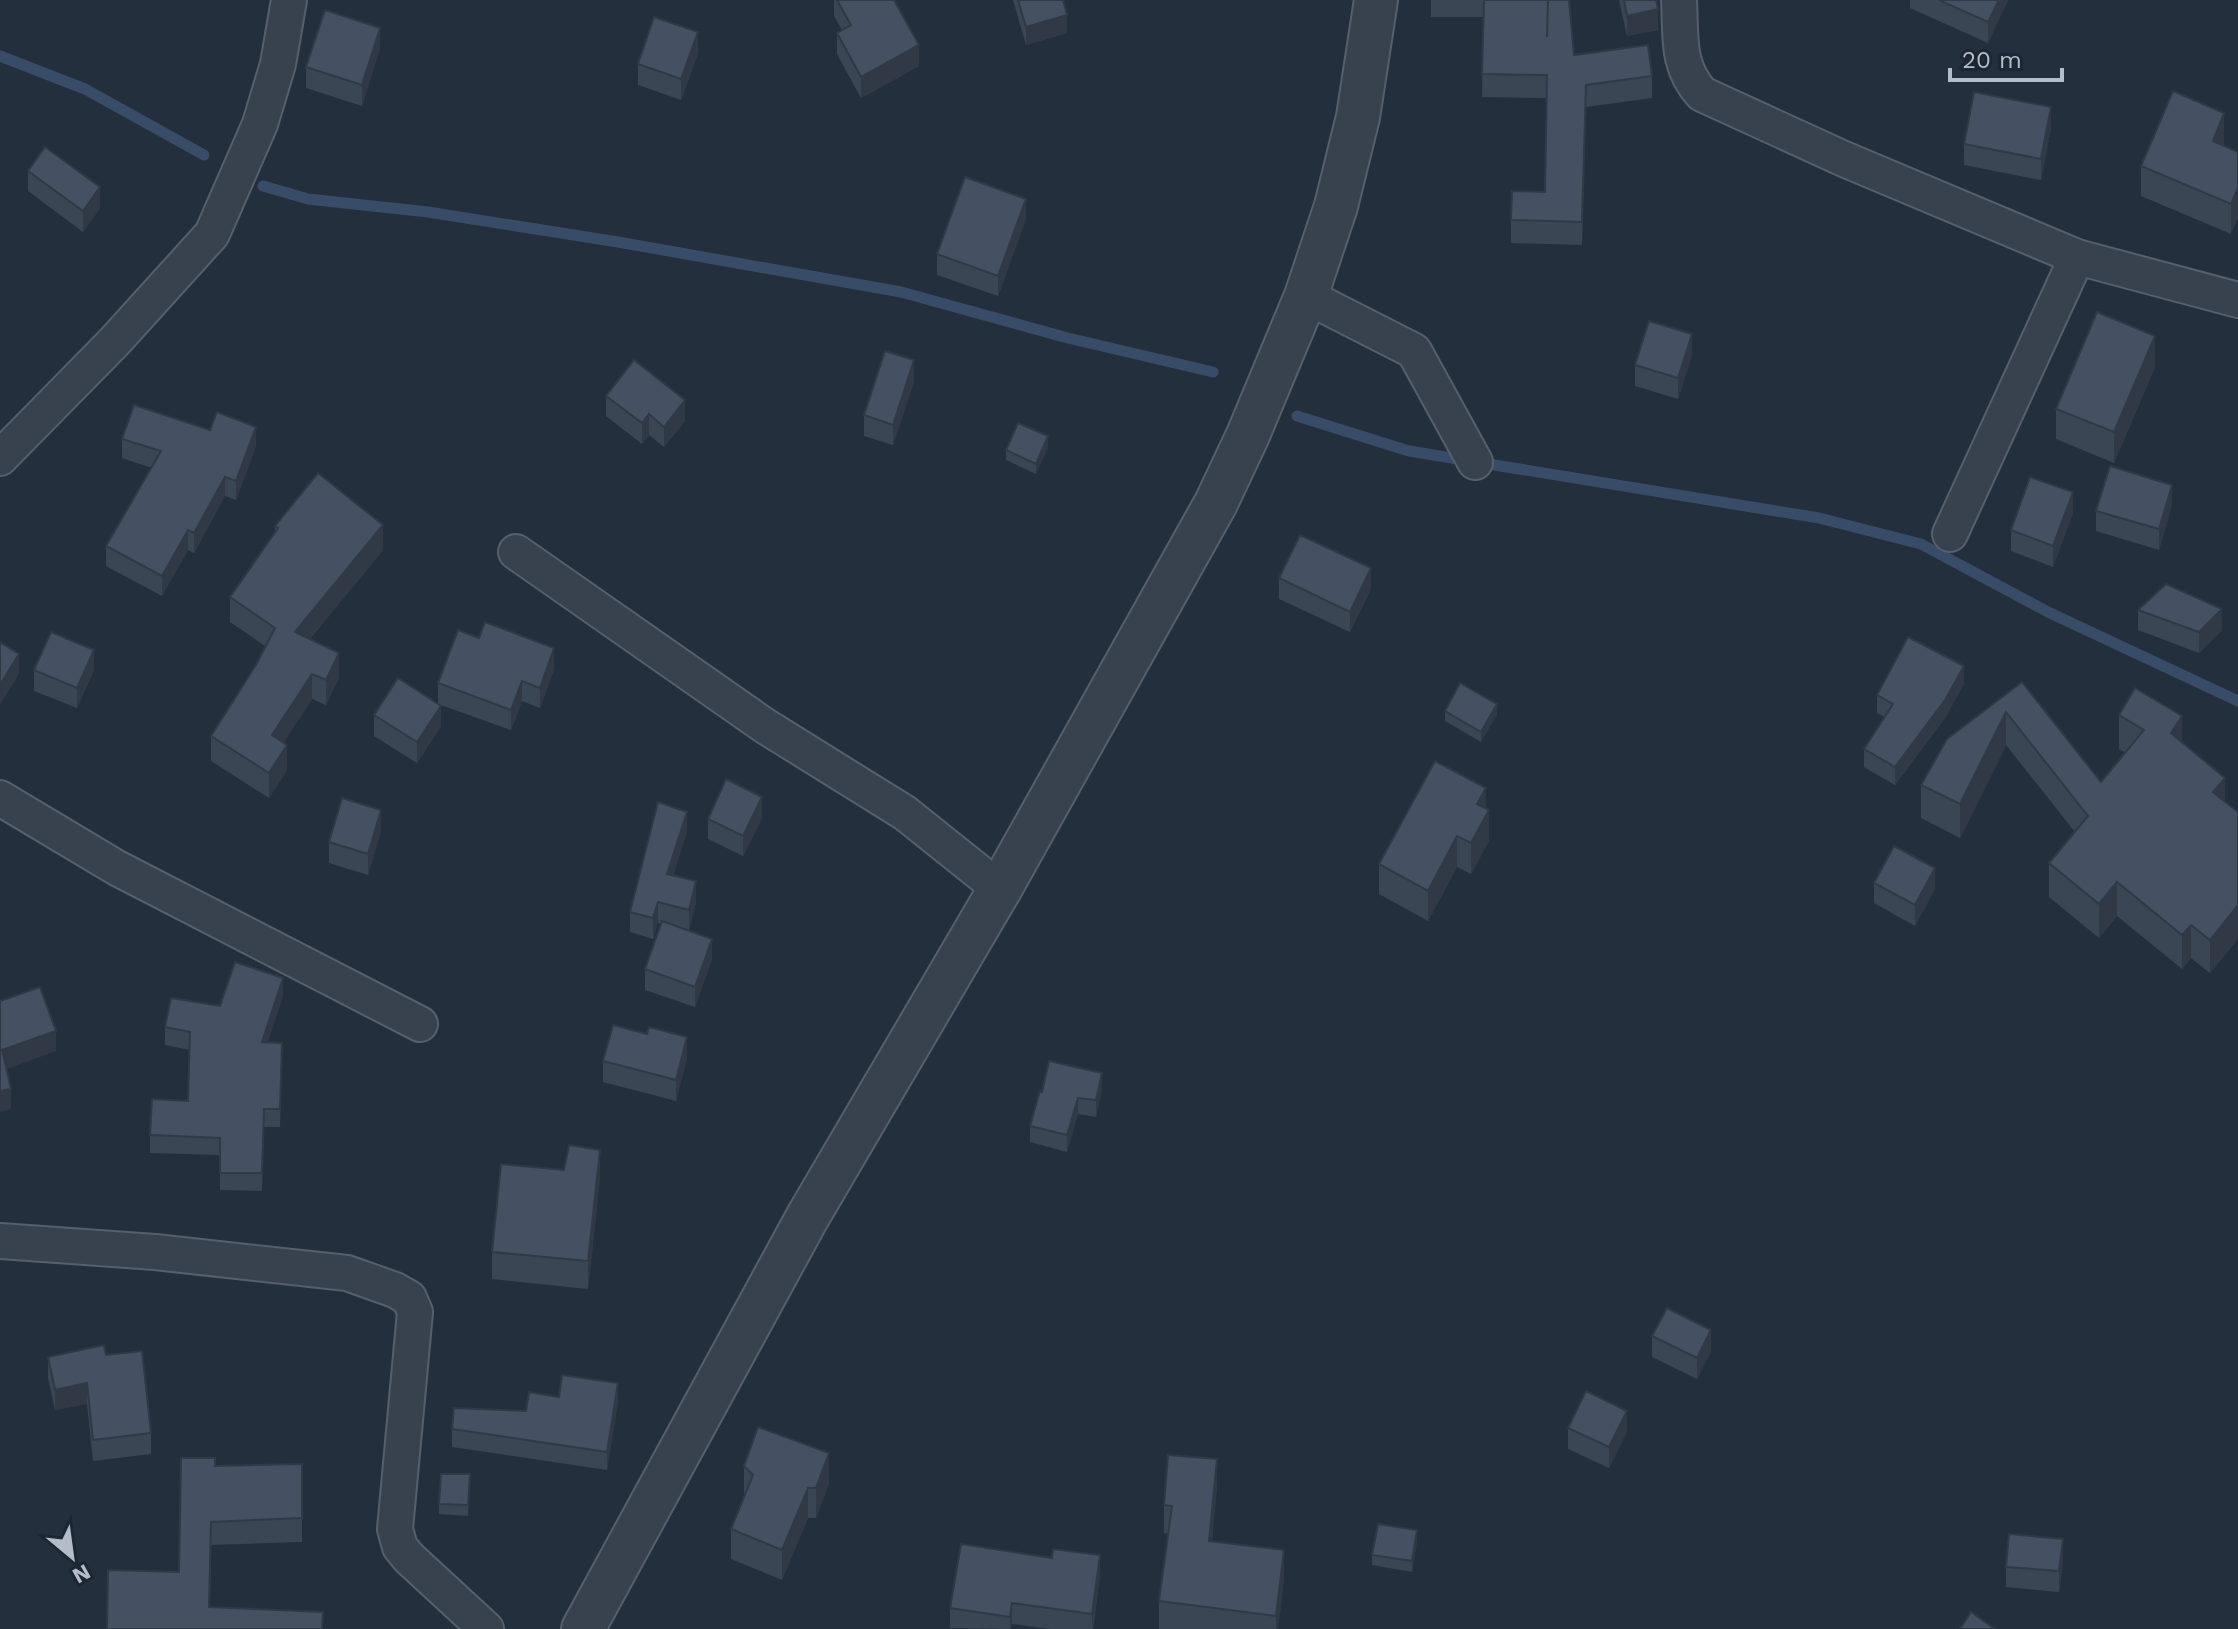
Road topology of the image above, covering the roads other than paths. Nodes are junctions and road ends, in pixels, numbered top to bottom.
1 (289, 0) edge
2 (1376, 0) edge
3 (1679, 0) edge
4 (2077, 257) junction
5 (1306, 296) junction
6 (2238, 300) edge
7 (0, 458) edge
8 (1475, 462) dead end
9 (1950, 534) dead end
10 (516, 552) dead end
11 (0, 798) edge
12 (1000, 889) junction
13 (420, 1024) dead end
14 (0, 1241) edge
15 (486, 1629) edge
16 (583, 1629) edge

1 - 7 street
2 - 5 street
3 - 4 street
4 - 6 street
4 - 9 street
5 - 8 street
5 - 12 street
10 - 12 street
11 - 13 street
12 - 16 street
14 - 15 street

